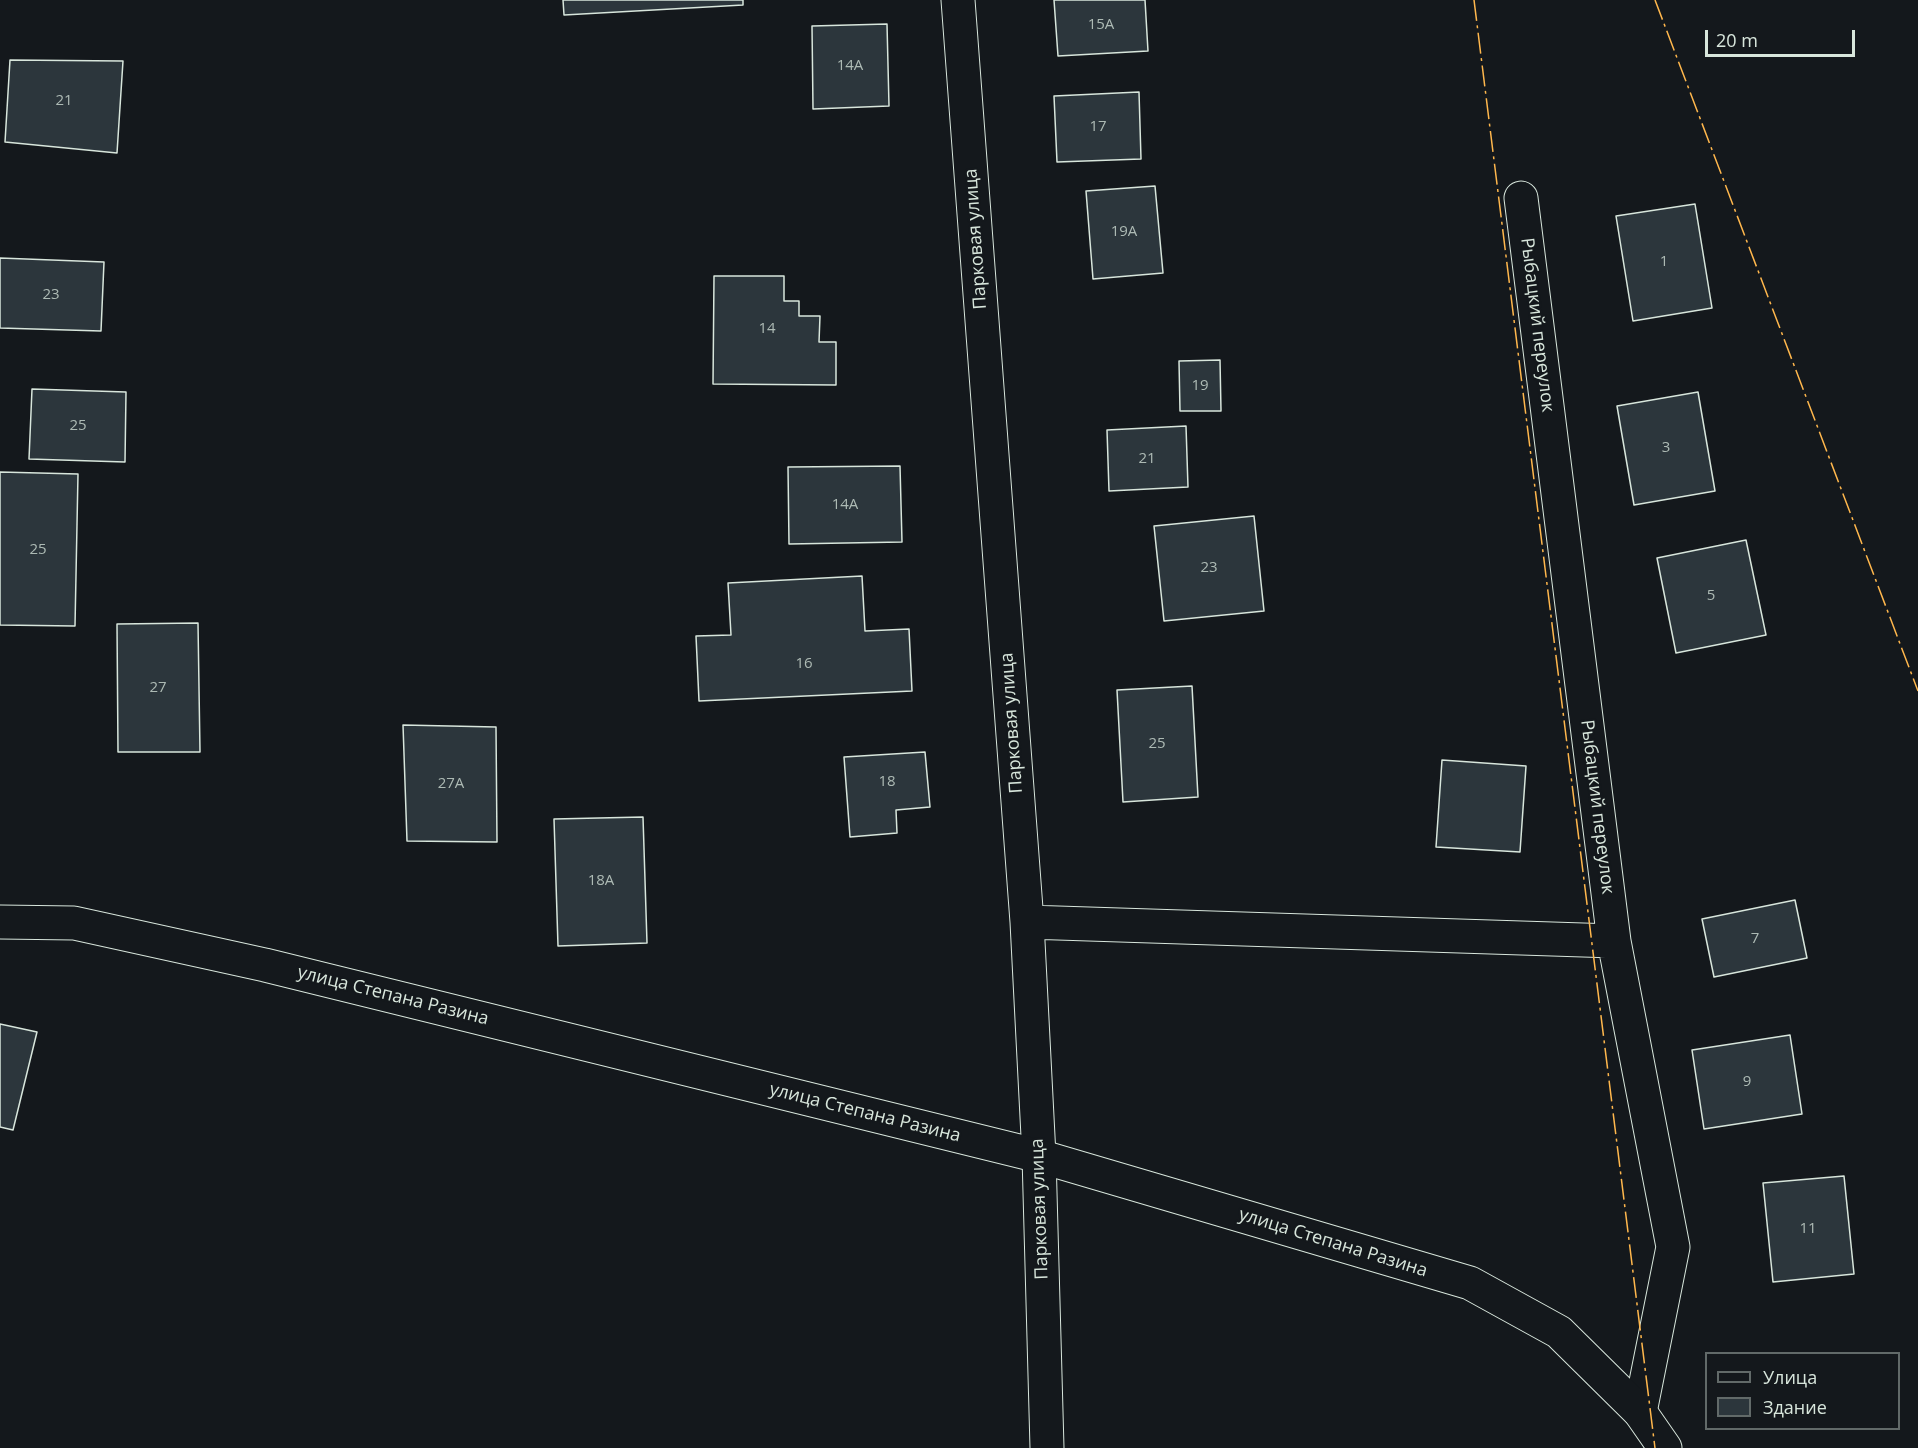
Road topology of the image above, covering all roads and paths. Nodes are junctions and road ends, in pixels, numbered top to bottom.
1 (958, 0) edge
2 (1521, 198) dead end
3 (1027, 921) junction
4 (0, 922) edge
5 (1614, 941) junction
6 (1039, 1156) junction
7 (1640, 1412) junction
8 (1047, 1448) edge
9 (1665, 1448) edge

1 - 3 street, Парковая улица
2 - 5 street, Рыбацкий переулок
3 - 5 street
3 - 6 street, Парковая улица
4 - 6 street, улица Степана Разина
5 - 7 street, Рыбацкий переулок
6 - 7 street, улица Степана Разина
6 - 8 street, Парковая улица
7 - 9 street, улица Степана Разина

